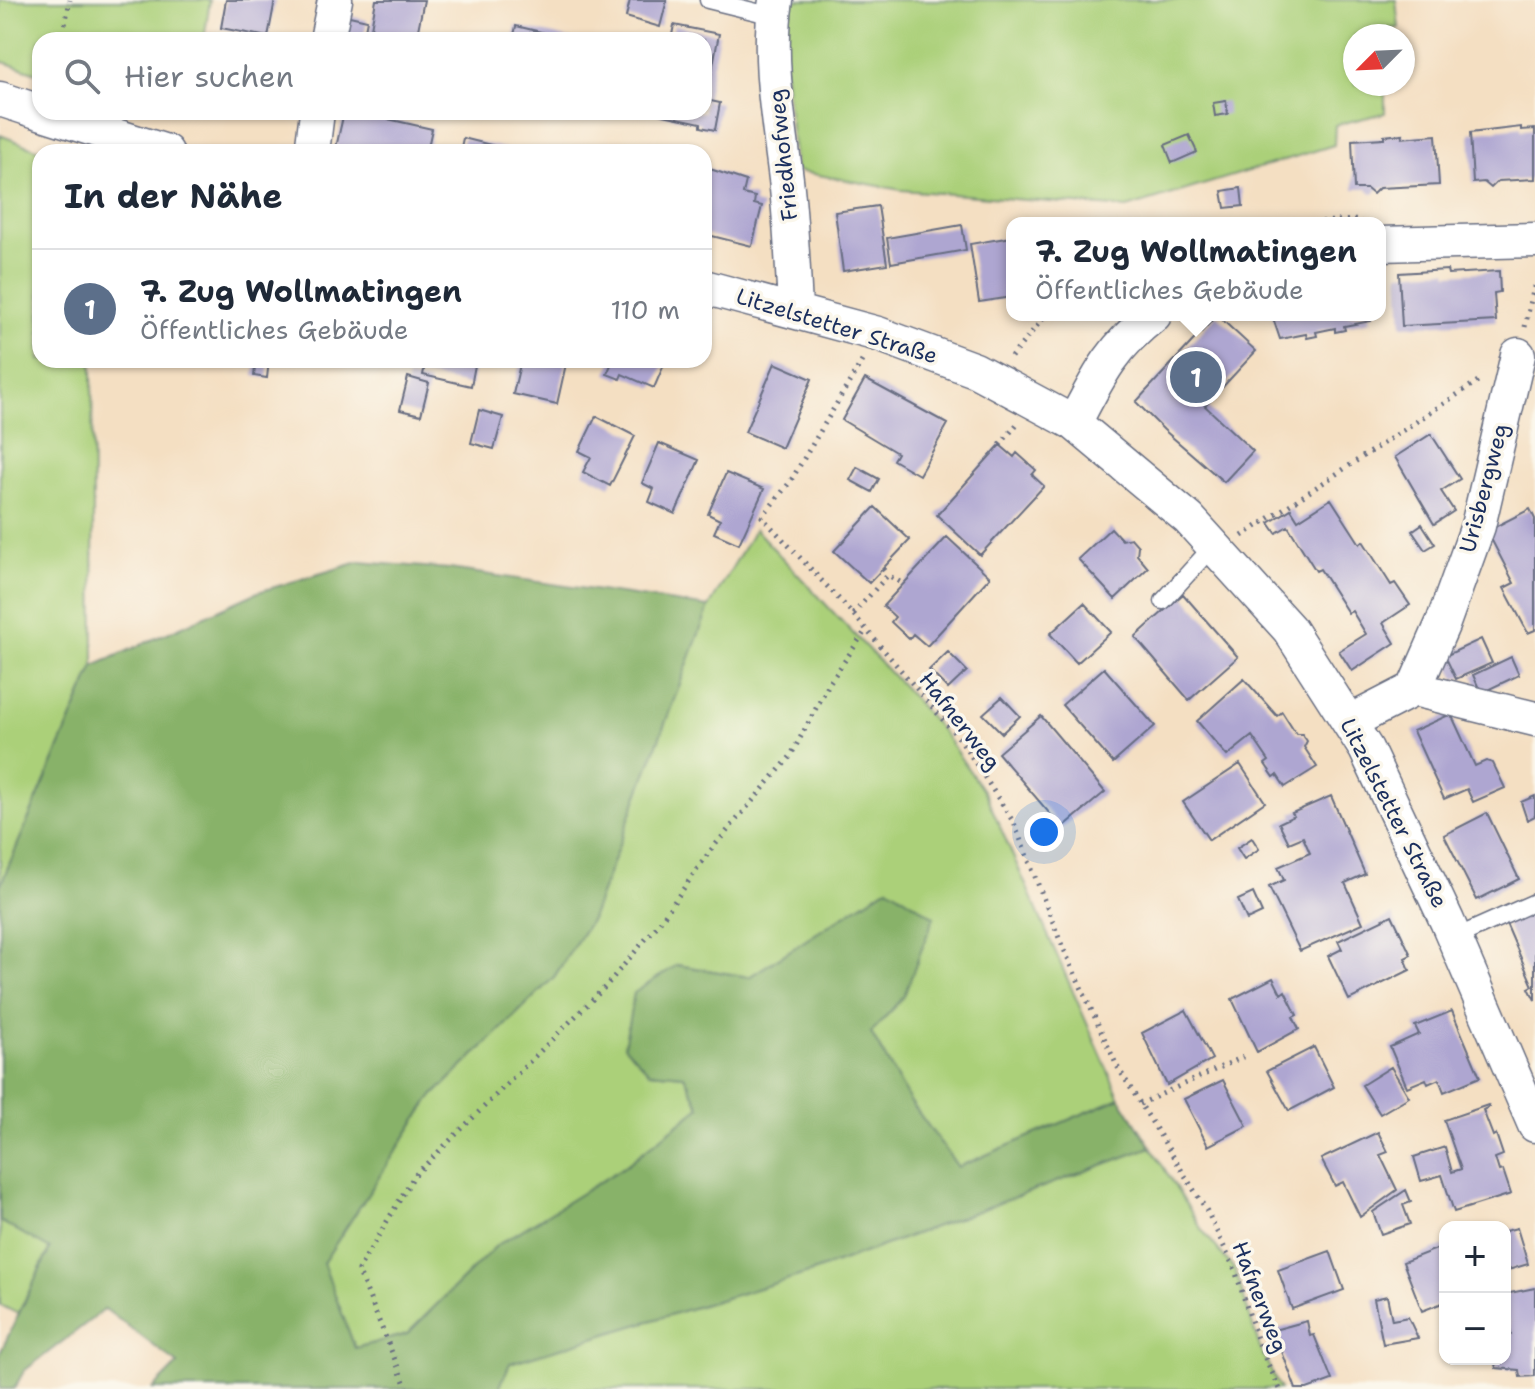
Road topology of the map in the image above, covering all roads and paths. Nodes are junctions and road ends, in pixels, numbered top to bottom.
1 (70, 0) edge
2 (335, 0) edge
3 (708, 0) edge
4 (774, 8) edge
5 (64, 32) edge
6 (329, 32) edge
7 (0, 99) edge
8 (32, 109) edge
9 (65, 120) edge
10 (316, 120) edge
11 (141, 144) edge
12 (313, 144) edge
13 (1535, 240) edge
14 (1386, 244) edge
15 (1535, 282) edge
16 (712, 289) edge
17 (795, 310) junction
18 (1041, 321) edge
19 (1146, 321) edge
20 (878, 334) junction
21 (1518, 355) junction
22 (993, 380) junction
23 (1074, 423) junction
24 (1216, 548) junction
25 (883, 569) dead end
26 (888, 575) junction
27 (903, 584) dead end
28 (1163, 601) dead end
29 (853, 614) junction
30 (866, 630) junction
31 (1414, 689) junction
32 (1535, 719) edge
33 (1350, 722) junction
34 (1535, 902) edge
35 (1454, 938) junction
36 (1243, 1057) dead end
37 (1140, 1104) junction
38 (1535, 1125) edge
39 (407, 1389) edge
40 (1280, 1389) edge

1 - 5 path
2 - 6 street
3 - 4 lane
4 - 17 street, Friedhofweg
7 - 8 street
9 - 11 street
10 - 12 street
13 - 14 street
15 - 21 path
16 - 17 street, Litzelstetter Straße
17 - 20 street, Litzelstetter Straße
18 - 22 path
19 - 23 street
20 - 22 street, Litzelstetter Straße
20 - 29 path, Hafnerweg
21 - 24 path
21 - 31 street, Urisbergweg
22 - 23 street, Litzelstetter Straße
23 - 24 street, Litzelstetter Straße
24 - 28 lane
24 - 33 street, Litzelstetter Straße
25 - 26 path
26 - 27 path
26 - 29 path
29 - 30 path, Hafnerweg
30 - 37 path, Hafnerweg
30 - 39 path
31 - 32 street
31 - 33 street
33 - 35 street, Litzelstetter Straße
34 - 35 lane
35 - 38 street, Litzelstetter Straße
36 - 37 path
37 - 40 path, Hafnerweg

